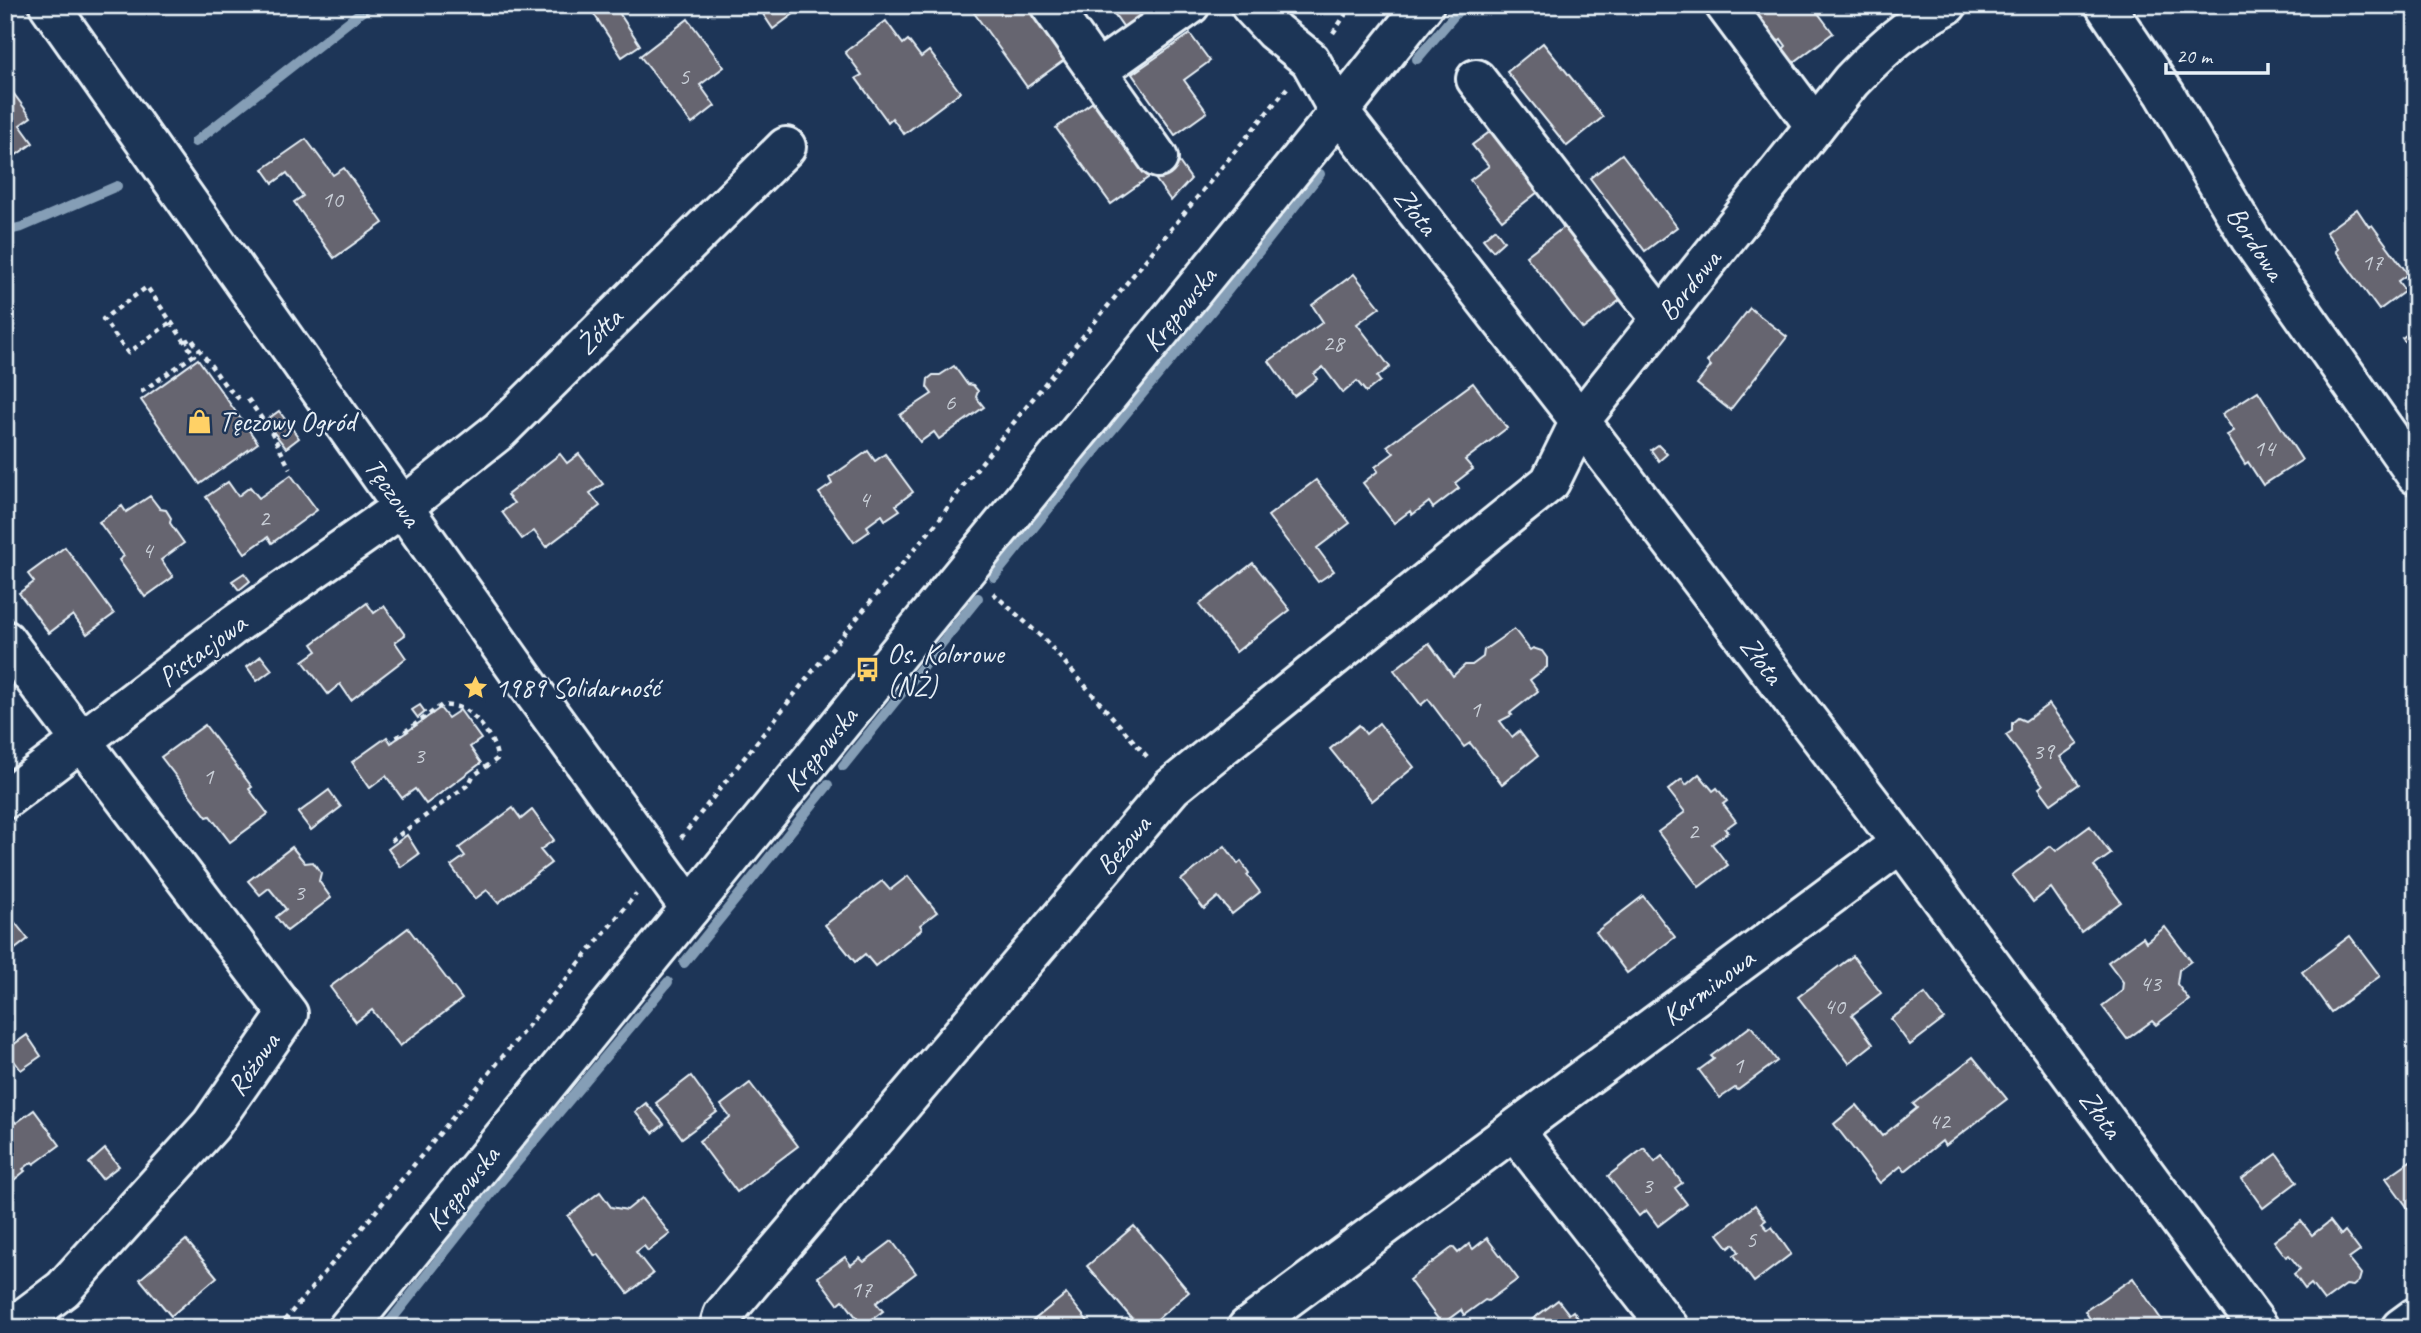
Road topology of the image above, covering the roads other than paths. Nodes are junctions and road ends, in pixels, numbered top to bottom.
1 (49, 5) edge
2 (1050, 5) edge
3 (1190, 5) edge
4 (1250, 5) edge
5 (1424, 5) edge
6 (1725, 5) edge
7 (1947, 5) edge
8 (2105, 5) edge
9 (1097, 71) junction
10 (1475, 79) dead end
11 (1339, 112) junction
12 (1815, 126) junction
13 (786, 147) dead end
14 (1158, 158) dead end
15 (1661, 319) junction
16 (1580, 421) junction
17 (2416, 475) edge
18 (404, 506) junction
19 (5, 639) edge
20 (81, 742) junction
21 (5, 799) edge
22 (1901, 843) junction
23 (690, 908) junction
24 (1514, 1130) junction
25 (2416, 1317) edge
26 (12, 1328) edge
27 (348, 1328) edge
28 (719, 1328) edge
29 (1247, 1328) edge
30 (1669, 1328) edge
31 (2259, 1328) edge
32 (2400, 1328) edge

1 - 18 street, Tęczowa
2 - 9 street
3 - 9 street
4 - 11 street, Złota
5 - 11 street, Krępowska
6 - 12 street
7 - 12 street, Bordowa
8 - 17 street, Bordowa
9 - 14 street
10 - 15 street
11 - 16 street, Złota
11 - 23 street, Krępowska
12 - 15 street, Bordowa
13 - 18 street, Żółta
15 - 16 street, Bordowa
16 - 22 street, Złota
16 - 28 street, Beżowa
18 - 20 street, Pistacjowa
18 - 23 street, Tęczowa
19 - 20 street
20 - 21 street, Pistacjowa
20 - 26 street, Różowa
22 - 24 street, Karminowa
22 - 31 street, Złota
23 - 27 street, Krępowska
24 - 29 street, Karminowa
24 - 30 street
25 - 32 street

